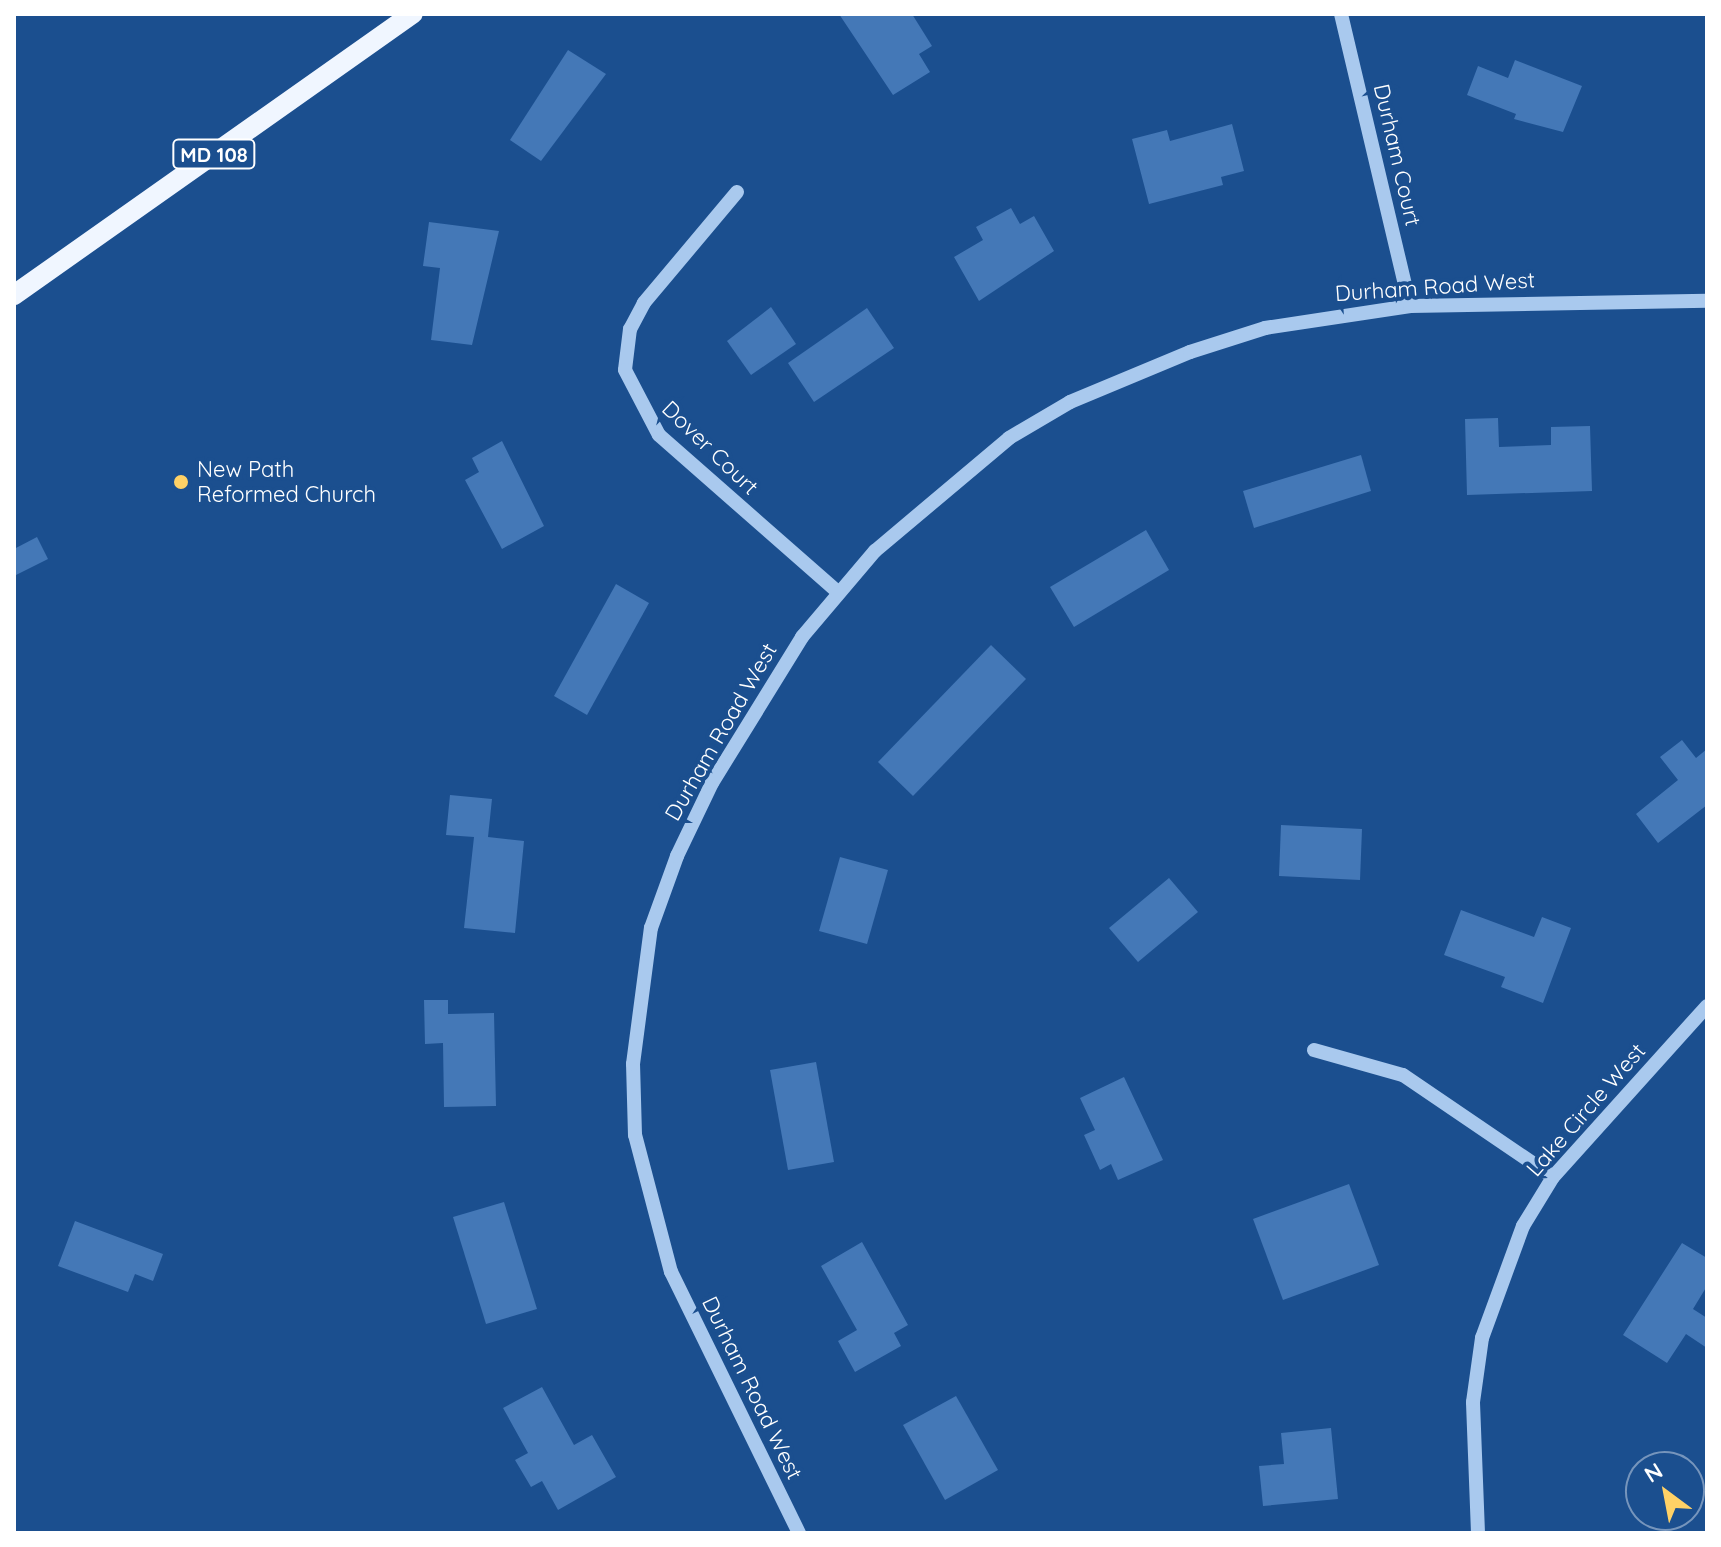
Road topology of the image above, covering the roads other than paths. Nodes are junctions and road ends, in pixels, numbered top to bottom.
1 (413, 14) edge
2 (1341, 14) edge
3 (737, 192) dead end
4 (14, 295) edge
5 (1707, 301) edge
6 (1410, 306) junction
7 (838, 592) junction
8 (1707, 1006) edge
9 (1314, 1050) dead end
10 (1553, 1177) junction
11 (799, 1533) edge
12 (1478, 1533) edge

1 - 4 main road, MD 108
2 - 6 street, Durham Court
3 - 7 street, Dover Court
5 - 6 street, Durham Road West
6 - 7 street, Durham Road West
7 - 11 street, Durham Road West
8 - 10 street, Lake Circle West
9 - 10 street
10 - 12 street, Lake Circle West

